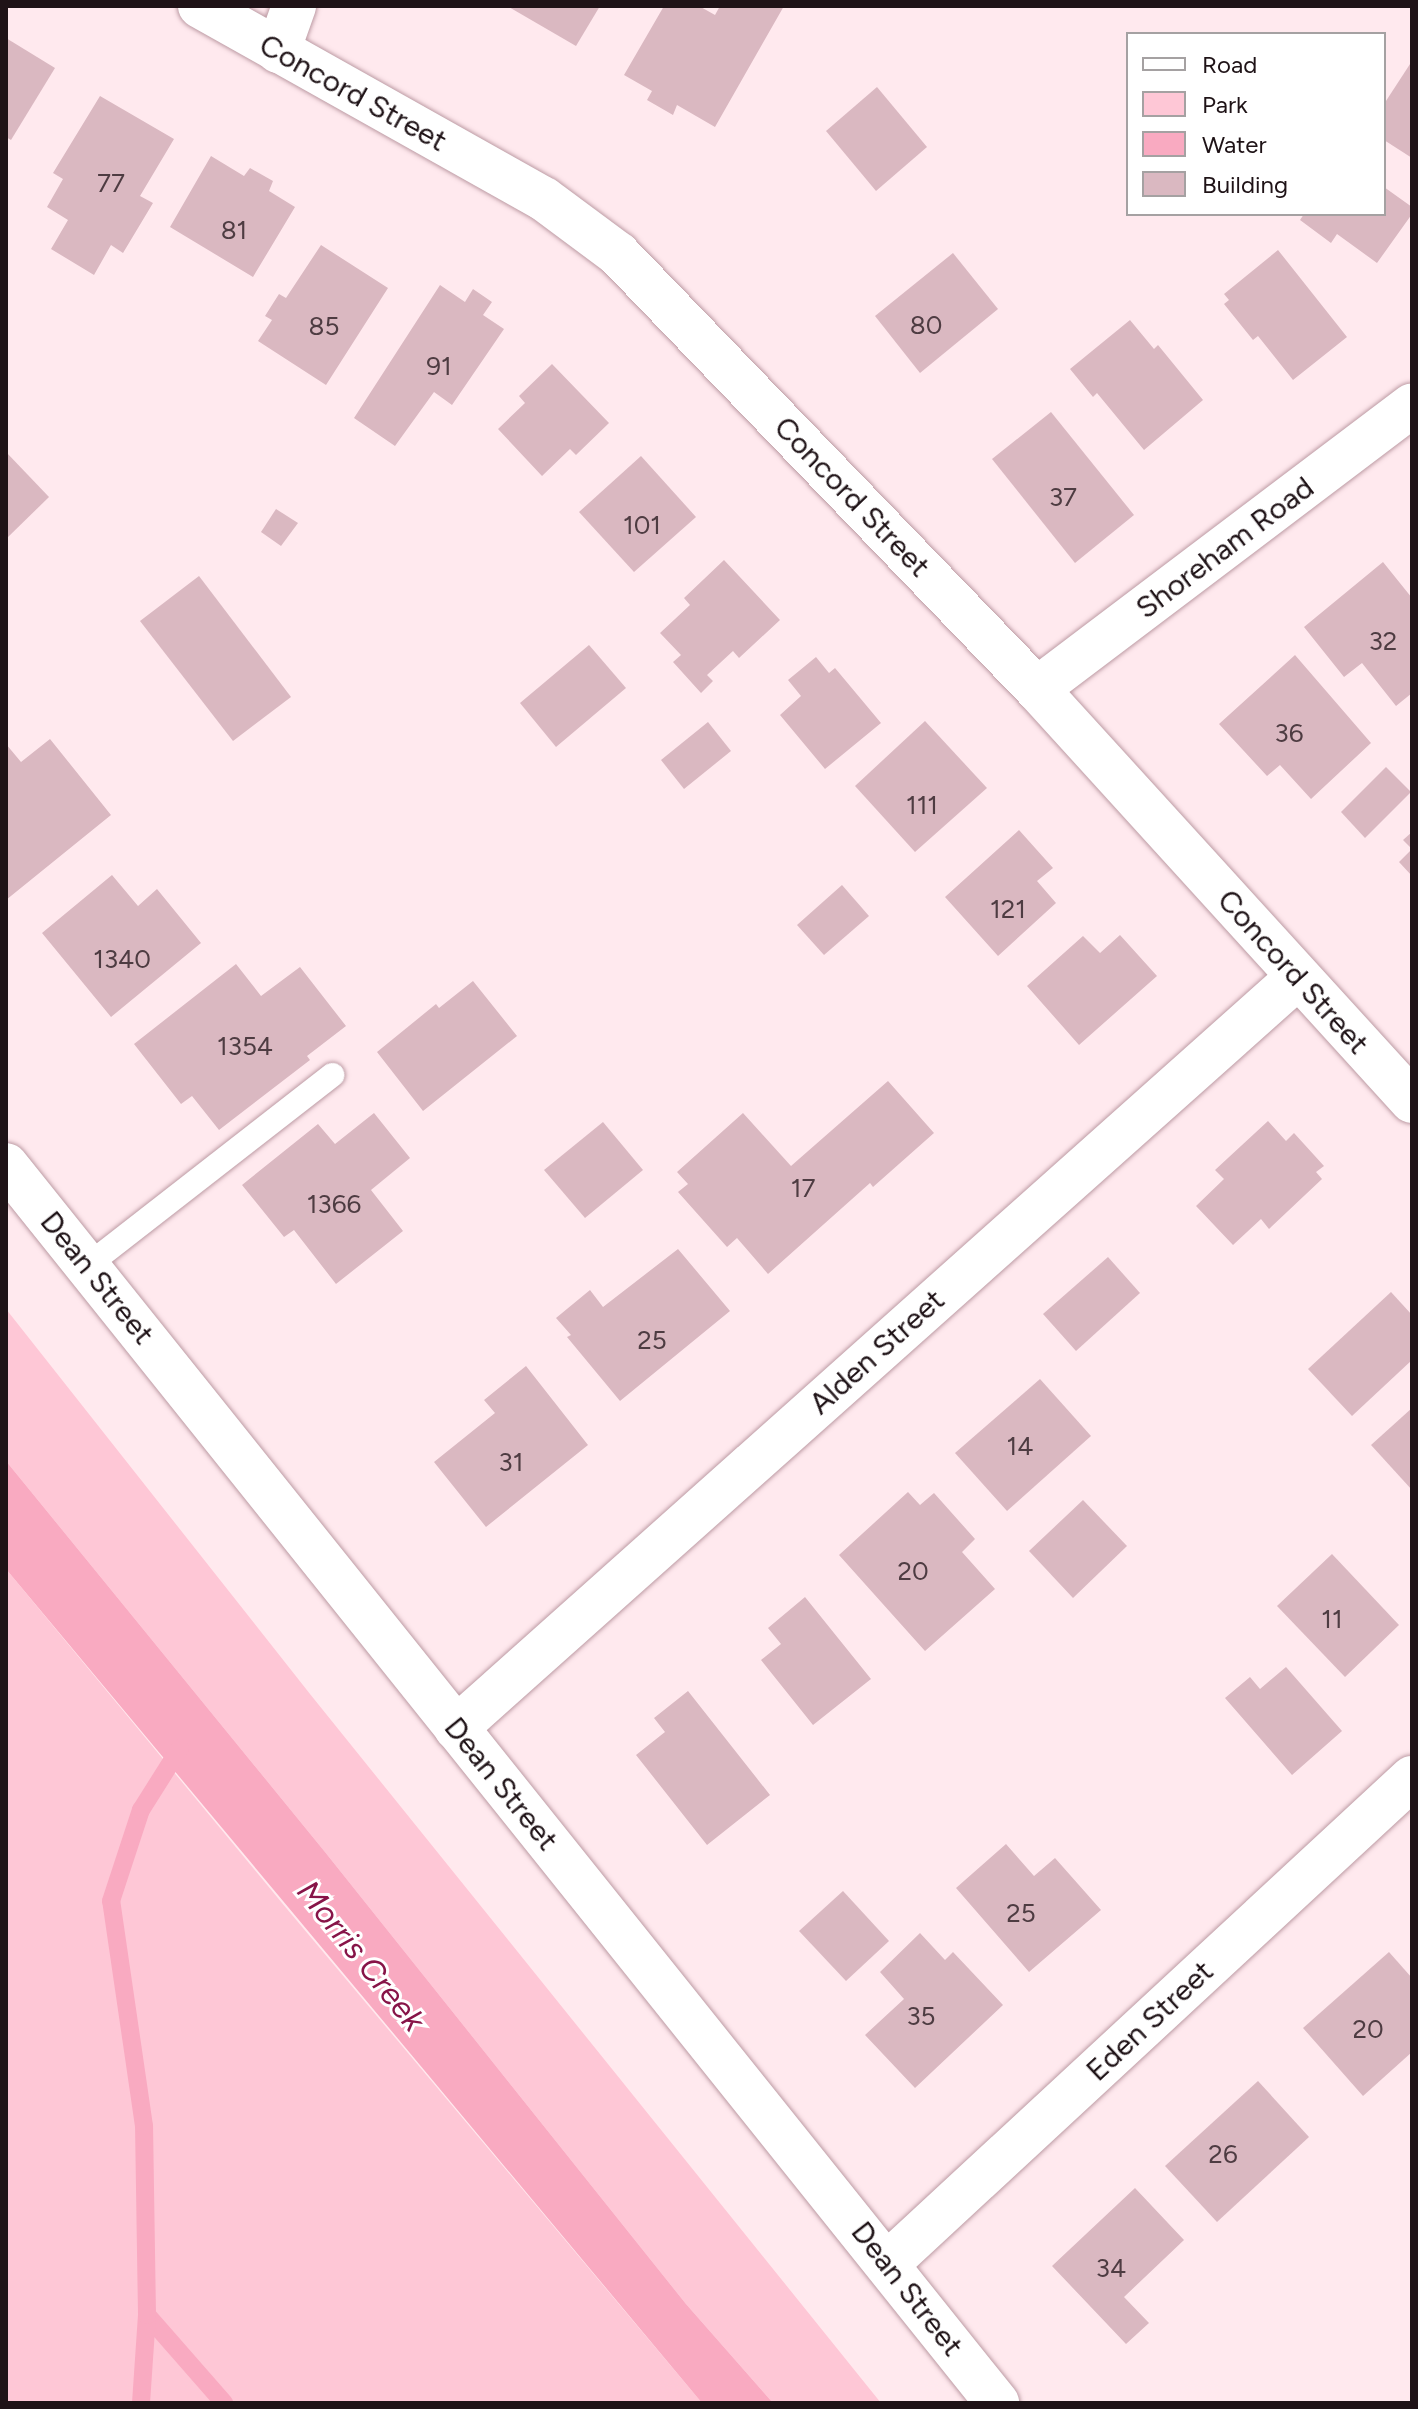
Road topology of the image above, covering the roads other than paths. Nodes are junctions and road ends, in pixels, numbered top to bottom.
1 (200, 6) edge
2 (294, 6) edge
3 (278, 51) junction
4 (1412, 405) edge
5 (1037, 689) junction
6 (1298, 977) junction
7 (332, 1075) dead end
8 (1412, 1101) edge
9 (6, 1165) edge
10 (87, 1266) junction
11 (456, 1728) junction
12 (1412, 1778) edge
13 (888, 2263) junction
14 (997, 2403) edge

1 - 3 street, Concord Street
2 - 3 street
3 - 5 street, Concord Street
4 - 5 street, Shoreham Road
5 - 6 street, Concord Street
6 - 8 street, Concord Street
6 - 11 street, Alden Street
7 - 10 lane
9 - 10 street, Dean Street
10 - 11 street, Dean Street
11 - 13 street, Dean Street
12 - 13 street, Eden Street
13 - 14 street, Dean Street

